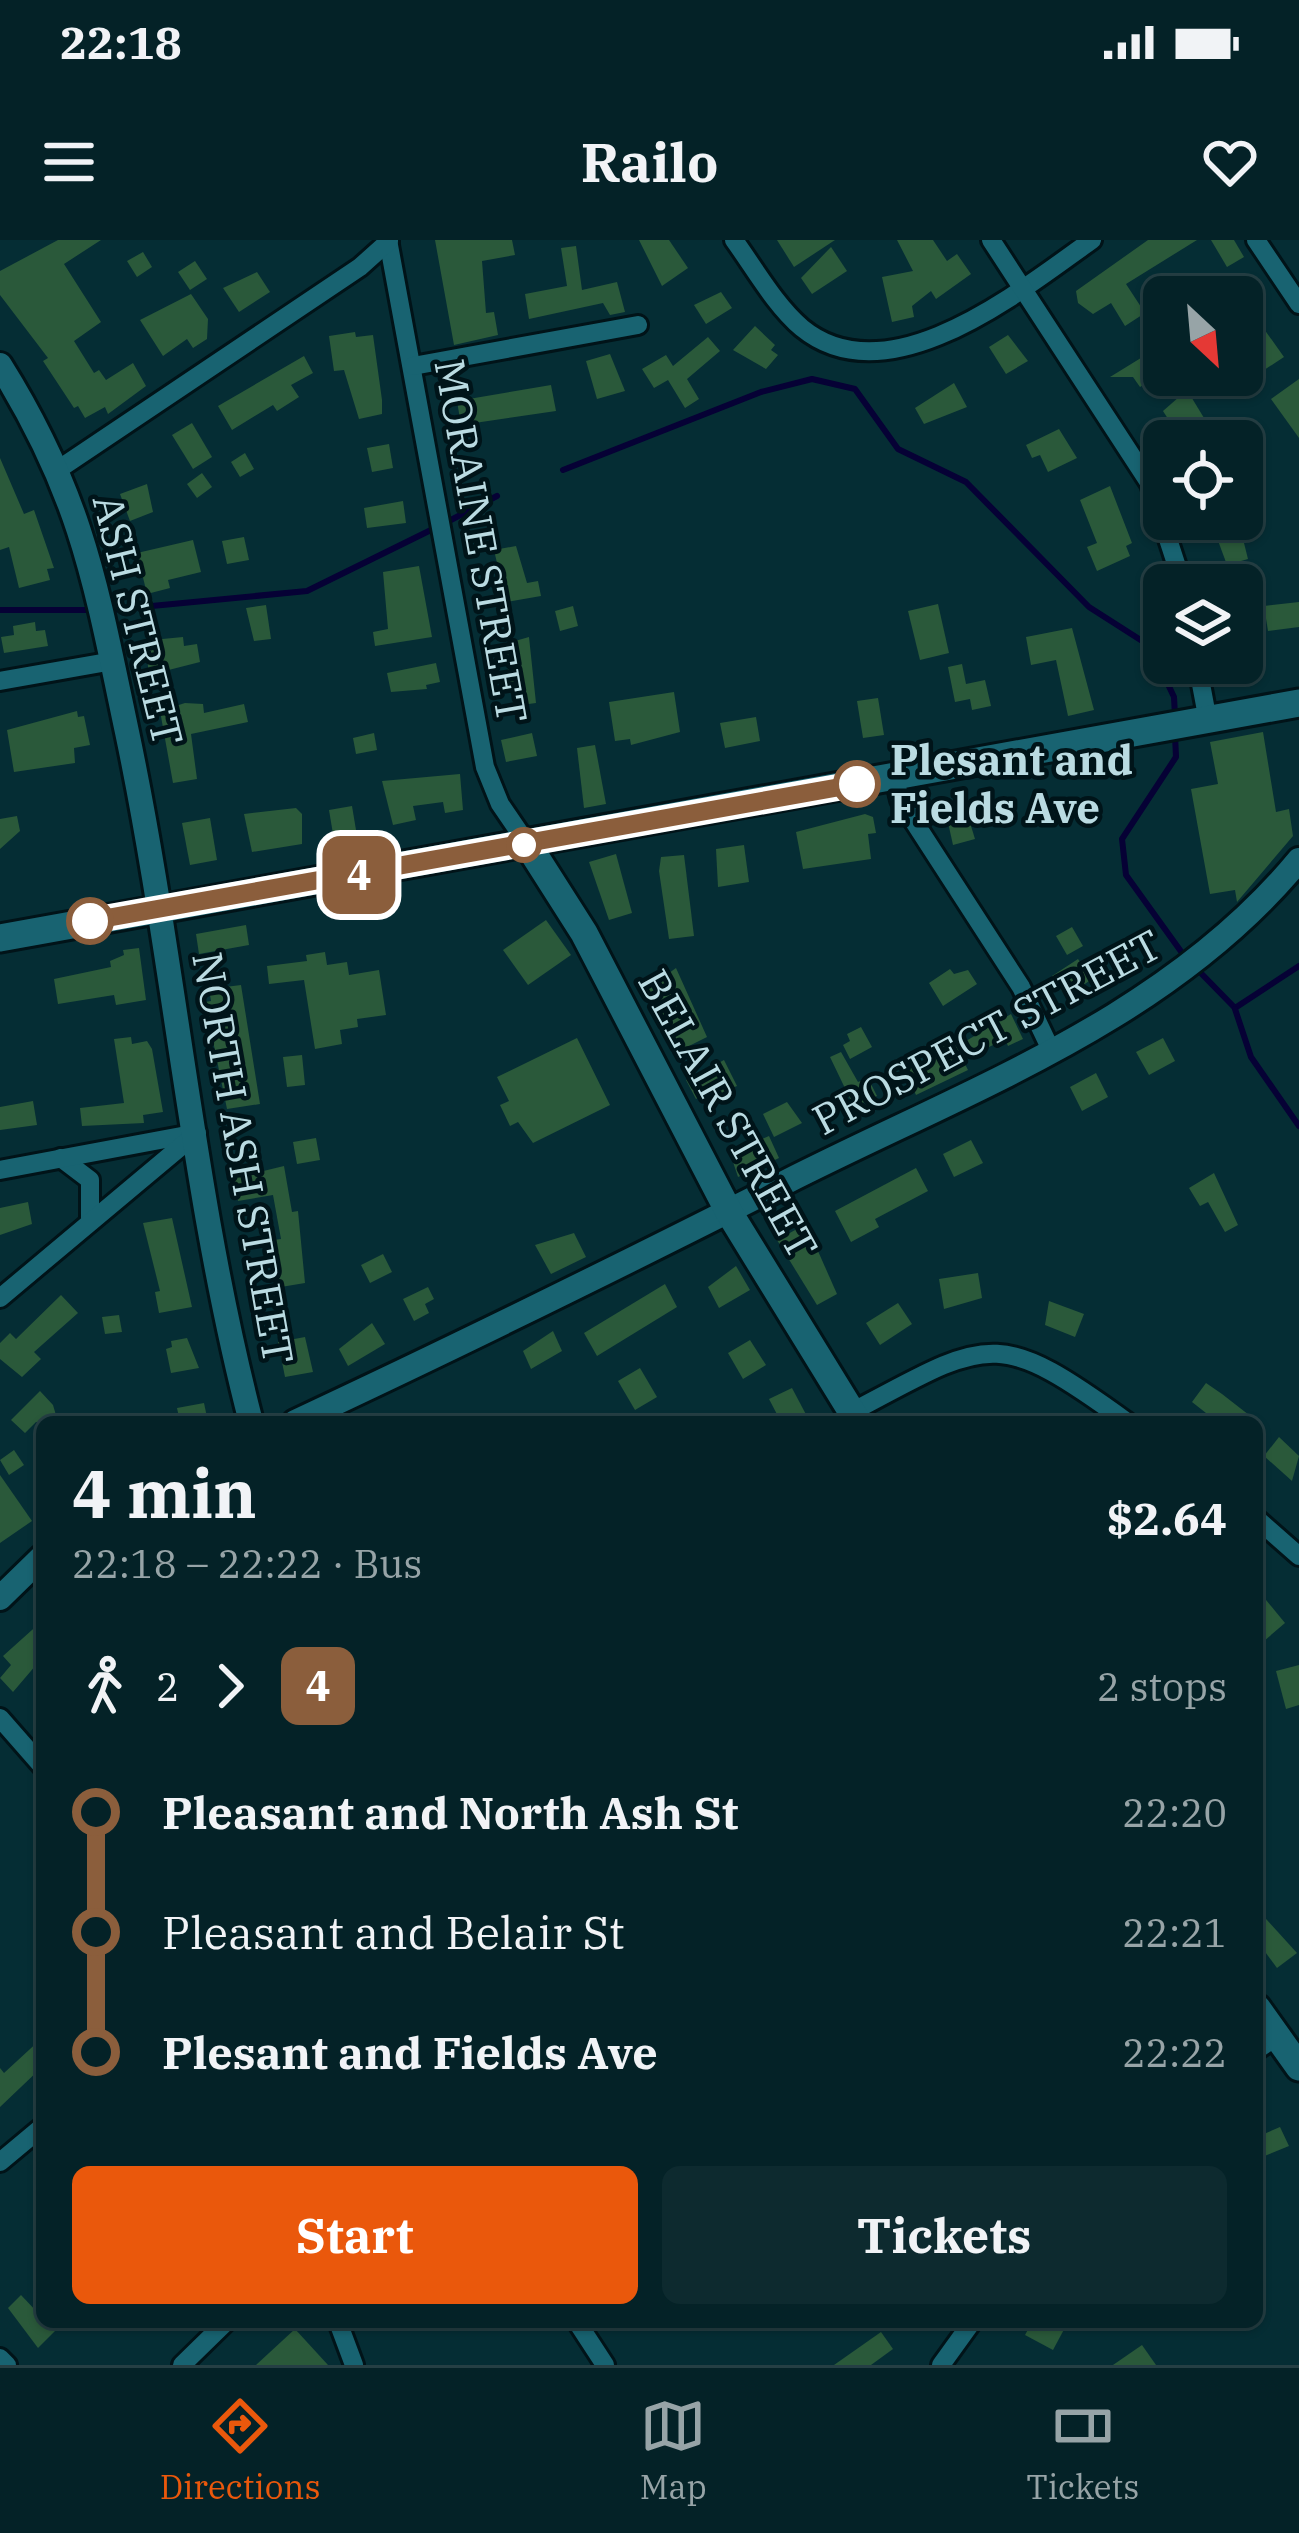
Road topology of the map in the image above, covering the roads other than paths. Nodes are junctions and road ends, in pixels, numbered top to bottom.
1 (734, 240) edge
2 (991, 240) edge
3 (1092, 240) edge
4 (1256, 240) edge
5 (388, 241) edge
6 (1024, 288) junction
7 (1299, 304) edge
8 (638, 325) dead end
9 (0, 365) edge
10 (413, 366) junction
11 (59, 469) junction
12 (1176, 564) edge
13 (113, 661) junction
14 (0, 681) edge
15 (1199, 684) edge
16 (1299, 703) edge
17 (1202, 722) junction
18 (895, 778) junction
19 (528, 845) junction
20 (1299, 860) edge
21 (159, 908) junction
22 (0, 938) edge
23 (1051, 1050) junction
24 (197, 1133) junction
25 (61, 1158) junction
26 (0, 1170) edge
27 (730, 1214) junction
28 (90, 1222) junction
29 (0, 1298) edge
30 (250, 1416) edge
31 (308, 1416) edge
32 (854, 1416) edge
33 (857, 1416) edge
34 (1118, 1416) edge
35 (1263, 1524) edge
36 (1299, 1556) edge
37 (36, 1563) edge
38 (0, 1598) edge
39 (0, 1718) edge
40 (36, 1759) edge
41 (1267, 2043) edge
42 (1299, 2067) edge
43 (36, 2132) edge
44 (0, 2162) edge
45 (220, 2328) edge
46 (340, 2328) edge
47 (581, 2328) edge
48 (968, 2328) edge
49 (0, 2358) edge
50 (7, 2365) edge
51 (182, 2365) edge
52 (354, 2365) edge
53 (605, 2365) edge
54 (941, 2365) edge

1 - 6 street
2 - 6 street
3 - 6 street
4 - 7 street
5 - 10 street, MORAINE STREET
5 - 11 street
6 - 12 street
8 - 10 street
9 - 11 street, ASH STREET
10 - 19 street, MORAINE STREET
11 - 13 street, ASH STREET
13 - 14 street
13 - 21 street, ASH STREET
15 - 17 street
16 - 17 main road
17 - 18 main road
18 - 19 main road
18 - 23 street
19 - 21 main road
19 - 27 main road, BELAIR STREET
20 - 23 street, PROSPECT STREET
21 - 22 main road
21 - 24 street, NORTH ASH STREET
23 - 27 street, PROSPECT STREET
24 - 25 street
24 - 28 street
24 - 30 street, NORTH ASH STREET
25 - 26 street
25 - 28 street
27 - 31 street, PROSPECT STREET
27 - 32 main road, BELAIR STREET
28 - 29 street
33 - 34 street
35 - 36 street
37 - 38 street
39 - 40 street
41 - 42 main road
43 - 44 street
45 - 51 street
46 - 52 street
47 - 53 street
48 - 54 street
49 - 50 street

